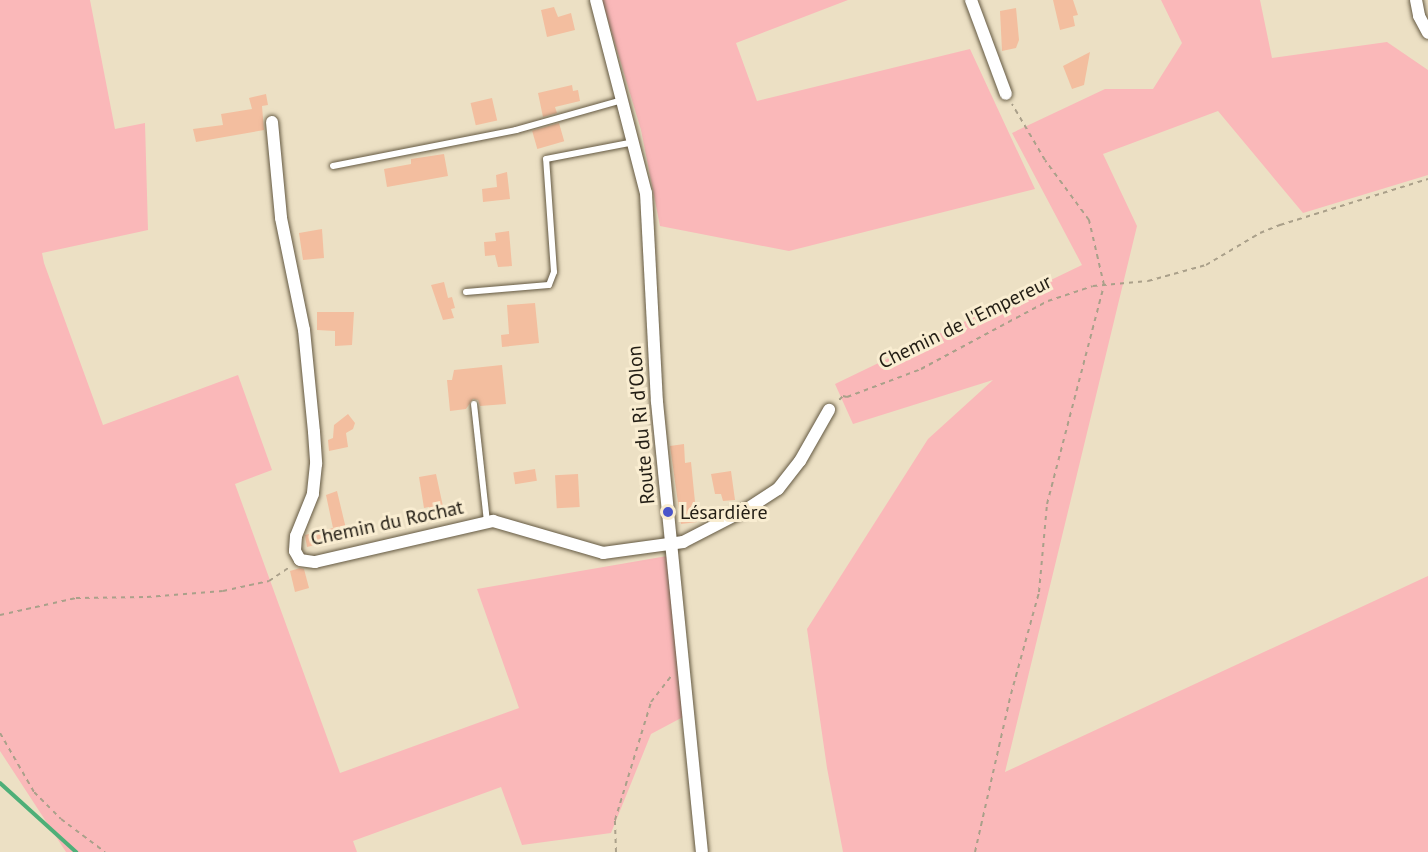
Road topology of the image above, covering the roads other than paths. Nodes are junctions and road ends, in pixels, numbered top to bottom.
1 (596, 0) edge
2 (971, 0) edge
3 (1416, 0) edge
4 (1428, 33) edge
5 (1006, 94) road end
6 (623, 100) junction
7 (272, 122) dead end
8 (634, 142) junction
9 (333, 166) dead end
10 (466, 292) dead end
11 (474, 404) dead end
12 (829, 410) road end
13 (487, 522) junction
14 (671, 543) junction
15 (702, 852) edge

1 - 6 street, Route du Ri d'Olon
2 - 5 street
3 - 4 street
6 - 8 street, Route du Ri d'Olon
6 - 9 lane
7 - 13 street, Chemin du Rochat
8 - 10 lane
8 - 14 street, Route du Ri d'Olon
11 - 13 lane
12 - 14 street
13 - 14 street, Chemin du Rochat
14 - 15 street, Route du Ri d'Olon

